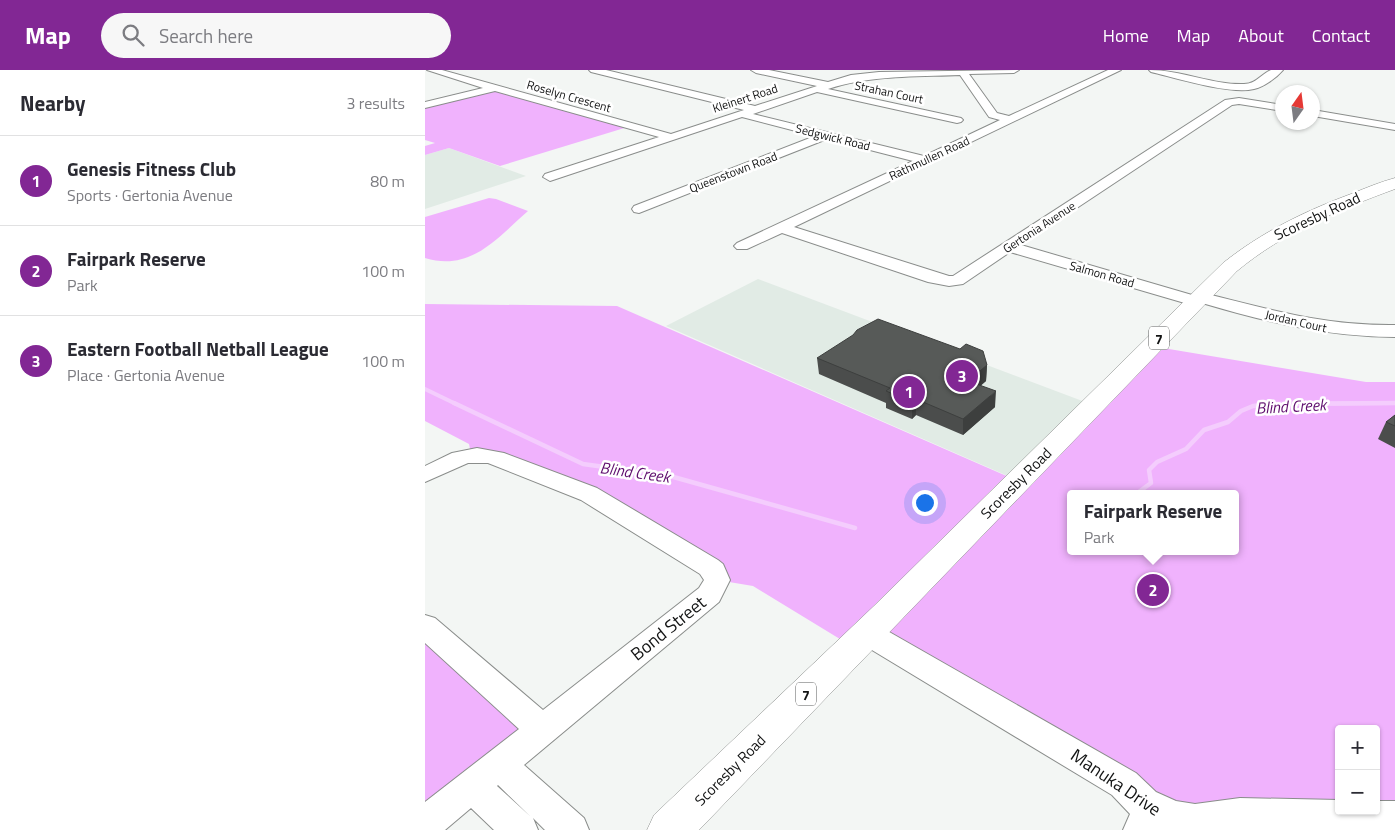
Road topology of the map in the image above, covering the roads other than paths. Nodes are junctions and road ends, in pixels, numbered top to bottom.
1 (593, 70) edge
2 (756, 70) edge
3 (1014, 70) edge
4 (1116, 70) edge
5 (1154, 70) edge
6 (1278, 70) edge
7 (438, 71) edge
8 (962, 71) edge
9 (425, 74) edge
10 (827, 85) junction
11 (495, 88) junction
12 (815, 89) junction
13 (425, 105) edge
14 (1275, 107) edge
15 (755, 109) junction
16 (741, 114) junction
17 (1320, 114) edge
18 (957, 120) dead end
19 (1011, 120) junction
20 (1395, 127) edge
21 (827, 135) junction
22 (670, 137) junction
23 (926, 160) junction
24 (550, 177) dead end
25 (1395, 183) edge
26 (639, 209) dead end
27 (782, 228) junction
28 (742, 246) dead end
29 (1009, 246) junction
30 (1197, 299) junction
31 (1395, 331) edge
32 (425, 475) edge
33 (425, 626) edge
34 (867, 633) junction
35 (543, 730) junction
36 (499, 764) junction
37 (472, 786) junction
38 (1395, 818) edge
39 (1146, 819) edge
40 (426, 822) edge
41 (1196, 825) edge
42 (520, 830) edge
43 (571, 830) edge
44 (669, 830) edge

1 - 15 street
2 - 10 street
3 - 8 street, Kleinert Road
4 - 19 street, Rathmullen Road
5 - 6 street
7 - 9 street
7 - 11 street, Roselyn Crescent
8 - 10 street, Kleinert Road
8 - 19 street
10 - 12 street, Kleinert Road
11 - 13 street
11 - 22 street, Roselyn Crescent
12 - 15 street, Kleinert Road
12 - 18 street, Strahan Court
14 - 29 street, Gertonia Avenue
15 - 16 street, Kleinert Road
16 - 21 street, Sedgwick Road
16 - 22 street, Kleinert Road
17 - 20 street
19 - 23 street, Rathmullen Road
21 - 23 street, Sedgwick Road
21 - 26 street, Queenstown Road
22 - 24 street, Kleinert Road
23 - 27 street, Rathmullen Road
25 - 30 main road, Scoresby Road / 7
27 - 28 street, Rathmullen Road
27 - 29 street, Gertonia Avenue
29 - 30 street, Salmon Road
30 - 31 street, Jordan Court
30 - 34 main road, Scoresby Road / 7
32 - 35 street, Bond Street
33 - 35 street
34 - 39 street, Manuka Drive
34 - 44 main road, Scoresby Road / 7
35 - 36 street, Bond Street
36 - 37 street, Bond Street
36 - 43 street
37 - 40 street, Bond Street
37 - 42 street
38 - 41 street, Manuka Drive
39 - 41 street, Manuka Drive

